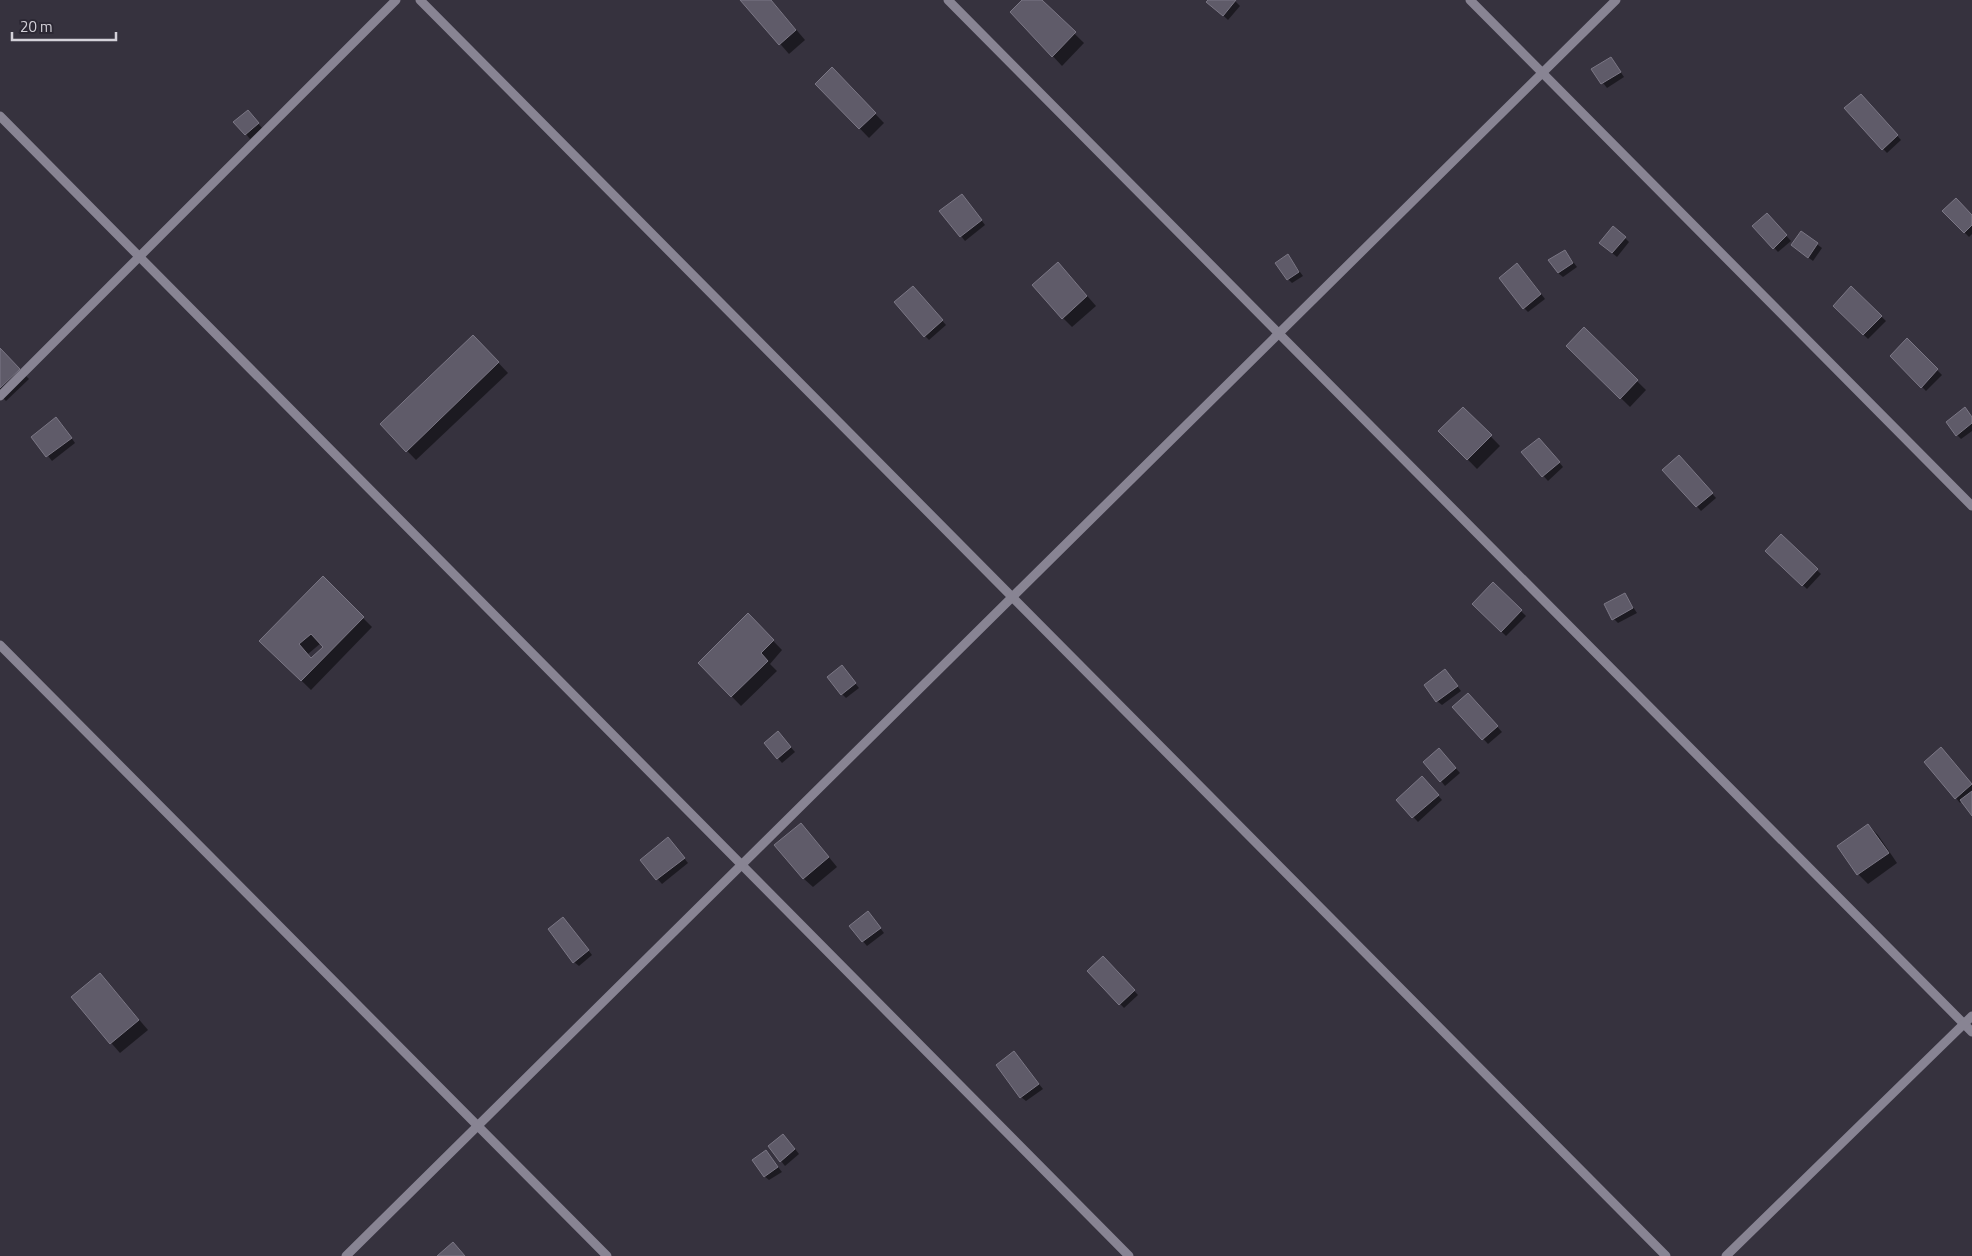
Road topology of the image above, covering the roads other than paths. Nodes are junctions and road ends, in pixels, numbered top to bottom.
1 (396, 0) edge
2 (420, 0) edge
3 (948, 0) edge
4 (1470, 0) edge
5 (1616, 0) edge
6 (1542, 73) junction
7 (0, 116) edge
8 (139, 256) junction
9 (1279, 334) junction
10 (0, 396) edge
11 (1972, 506) edge
12 (1013, 597) junction
13 (0, 645) edge
14 (742, 865) junction
15 (1972, 1016) edge
16 (1964, 1024) junction
17 (1972, 1032) edge
18 (478, 1126) junction
19 (346, 1256) edge
20 (607, 1256) edge
21 (1129, 1256) edge
22 (1666, 1256) edge
23 (1726, 1256) edge

1 - 8 street
2 - 12 street
3 - 9 street
4 - 6 street
5 - 6 street
6 - 9 street
6 - 11 street
7 - 8 street
8 - 10 street
8 - 14 street
9 - 12 street
9 - 16 street
12 - 14 street
12 - 22 street
13 - 18 street
14 - 18 street
14 - 21 street
15 - 16 street
16 - 17 street
16 - 23 street
18 - 19 street
18 - 20 street

